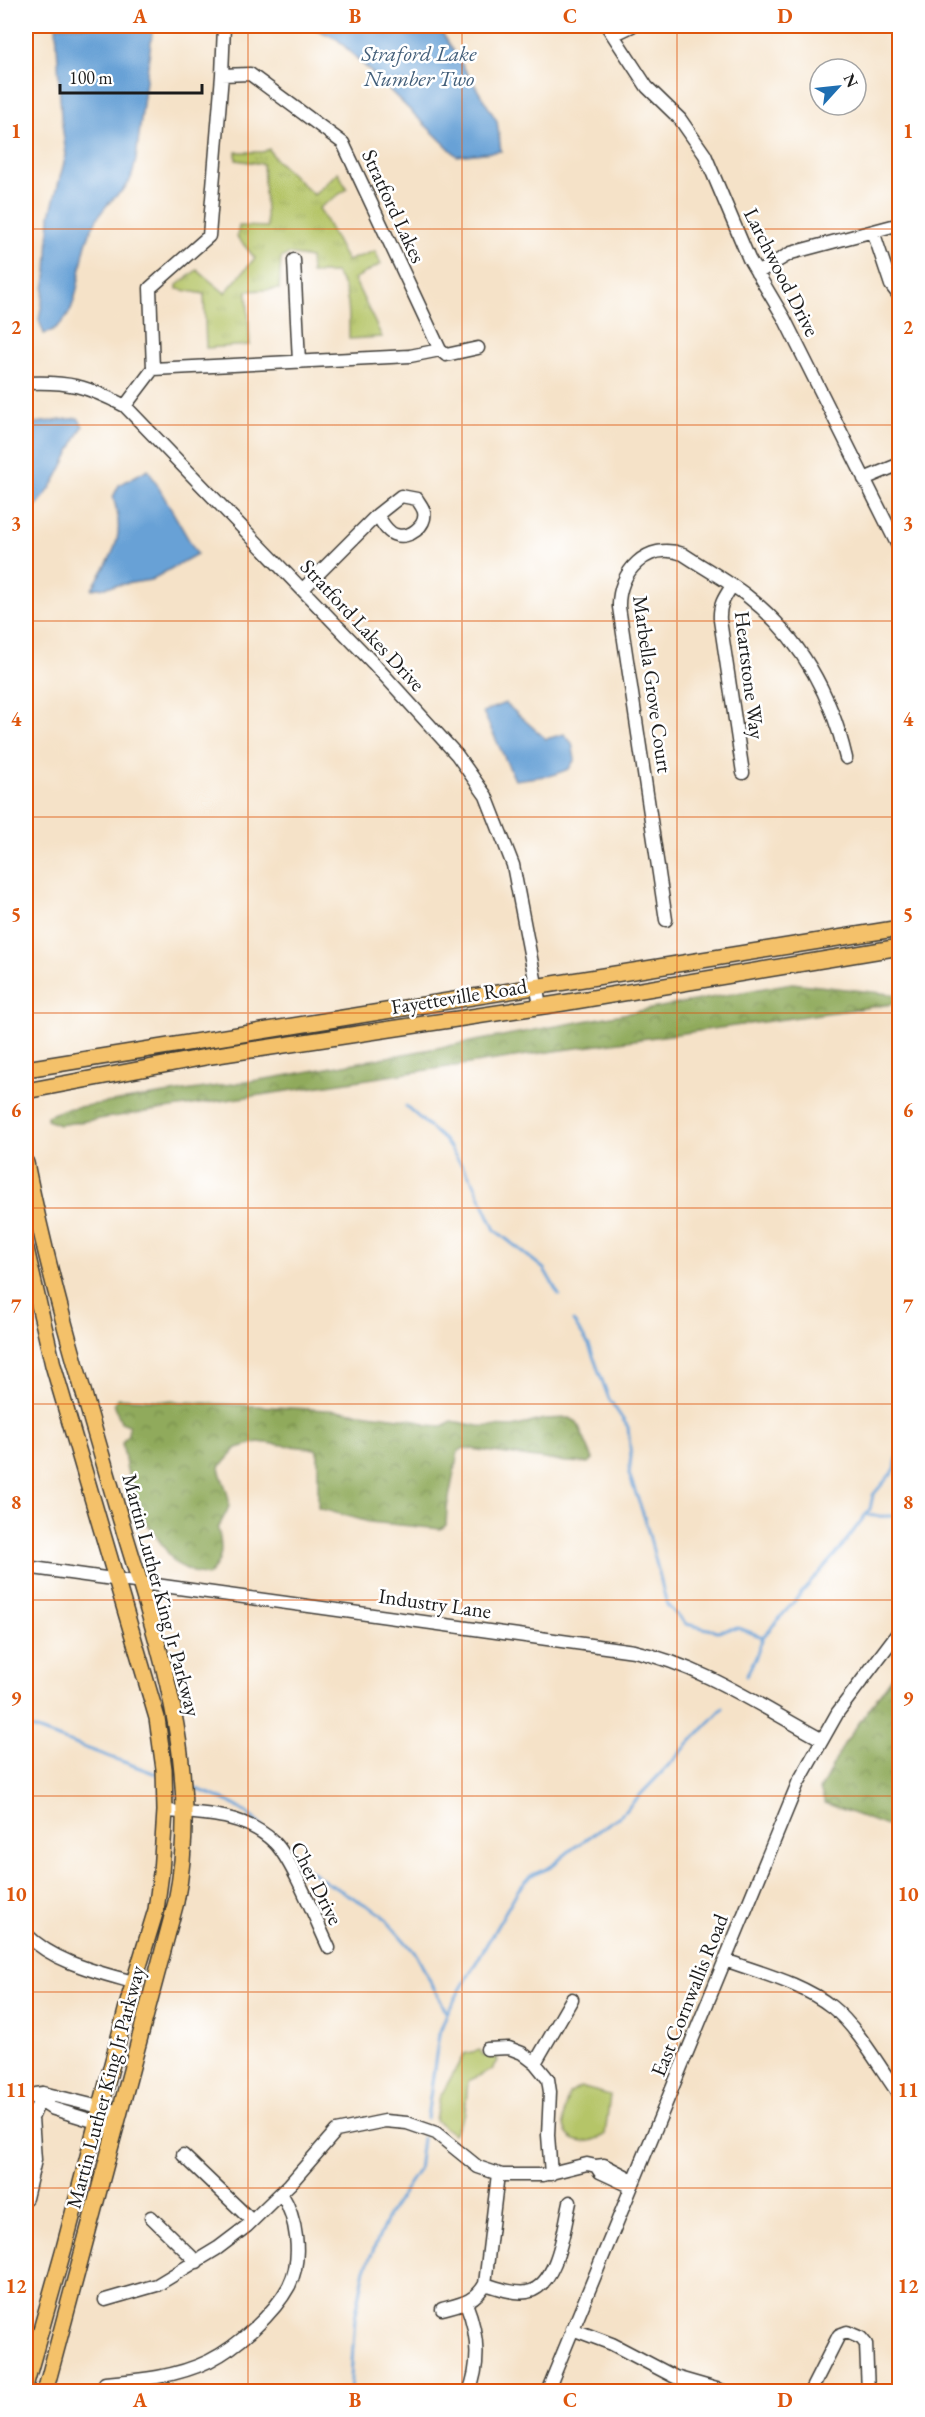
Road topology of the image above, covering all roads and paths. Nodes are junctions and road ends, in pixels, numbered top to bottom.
1 (224, 26) edge
2 (632, 26) edge
3 (610, 30) edge
4 (222, 75) junction
5 (900, 224) edge
6 (873, 231) junction
7 (294, 260) dead end
8 (757, 273) junction
9 (900, 297) edge
10 (478, 348) dead end
11 (440, 350) junction
12 (299, 362) junction
13 (153, 369) junction
14 (26, 383) edge
15 (125, 406) junction
16 (900, 464) edge
17 (864, 479) junction
18 (377, 515) dead end
19 (900, 550) edge
20 (732, 586) junction
21 (303, 589) junction
22 (846, 758) dead end
23 (744, 773) dead end
24 (666, 920) dead end
25 (900, 928) edge
26 (900, 948) edge
27 (536, 987) junction
28 (540, 1005) junction
29 (26, 1069) edge
30 (26, 1091) edge
31 (26, 1162) edge
32 (26, 1249) edge
33 (26, 1567) edge
34 (118, 1580) junction
35 (139, 1582) junction
36 (900, 1630) edge
37 (821, 1739) junction
38 (165, 1811) junction
39 (186, 1812) junction
40 (26, 1934) edge
41 (329, 1948) dead end
42 (725, 1960) junction
43 (133, 1982) junction
44 (572, 1999) dead end
45 (487, 2049) dead end
46 (535, 2063) junction
47 (35, 2096) edge
48 (900, 2096) edge
49 (120, 2112) junction
50 (98, 2115) junction
51 (116, 2128) junction
52 (183, 2155) dead end
53 (498, 2174) junction
54 (551, 2174) junction
55 (632, 2183) junction
56 (281, 2193) junction
57 (26, 2198) edge
58 (570, 2202) dead end
59 (151, 2217) dead end
60 (252, 2221) junction
61 (197, 2262) junction
62 (485, 2284) junction
63 (105, 2300) dead end
64 (466, 2303) junction
65 (442, 2309) dead end
66 (572, 2329) junction
67 (26, 2383) edge
68 (105, 2383) dead end
69 (45, 2391) edge
70 (469, 2391) edge
71 (547, 2391) edge
72 (727, 2391) edge
73 (810, 2391) edge
74 (868, 2391) edge

1 - 4 street
2 - 3 street
3 - 8 street, Larchwood Drive
4 - 11 street, Stratford Lakes
4 - 13 street
5 - 6 street
6 - 8 street
6 - 9 street
7 - 12 street
8 - 17 street, Larchwood Drive
10 - 11 street
11 - 12 street
12 - 13 street
13 - 15 street
14 - 15 street, Stratford Lakes Drive
15 - 21 street, Stratford Lakes Drive
16 - 17 street
17 - 19 street, Larchwood Drive
18 - 21 street
20 - 22 street, Marbella Grove Court
20 - 23 street, Heartstone Way
20 - 24 street, Marbella Grove Court
21 - 27 street, Stratford Lakes Drive
25 - 27 main road, Fayetteville Road
26 - 28 main road, Fayetteville Road
27 - 28 street, Stratford Lakes Drive
27 - 29 main road, Fayetteville Road
28 - 30 main road, Fayetteville Road
31 - 35 main road, Martin Luther King Jr Parkway
32 - 34 main road, Martin Luther King Jr Parkway
33 - 34 street, Industry Lane
34 - 35 street, Industry Lane
34 - 38 main road, Martin Luther King Jr Parkway
35 - 37 street, Industry Lane
35 - 39 main road, Martin Luther King Jr Parkway
36 - 37 street, East Cornwallis Road
37 - 42 street, East Cornwallis Road
38 - 39 street, Cher Drive
38 - 43 main road, Martin Luther King Jr Parkway
39 - 41 street, Cher Drive
39 - 49 main road, Martin Luther King Jr Parkway
40 - 43 street
42 - 48 street
42 - 55 street, East Cornwallis Road
43 - 50 main road, Martin Luther King Jr Parkway
44 - 46 street
45 - 46 street
46 - 54 street
47 - 50 street
47 - 57 street
49 - 50 street
49 - 51 main road, Martin Luther King Jr Parkway
50 - 51 street
50 - 67 main road, Martin Luther King Jr Parkway
51 - 69 main road, Martin Luther King Jr Parkway
52 - 60 street
53 - 54 street
53 - 56 street
53 - 62 street
54 - 55 street
55 - 66 street, East Cornwallis Road
56 - 60 street
56 - 68 street
58 - 62 street
59 - 61 street
60 - 61 street
61 - 63 street
62 - 64 street
64 - 65 street
64 - 70 street
66 - 71 street, East Cornwallis Road
66 - 72 street
73 - 74 street

